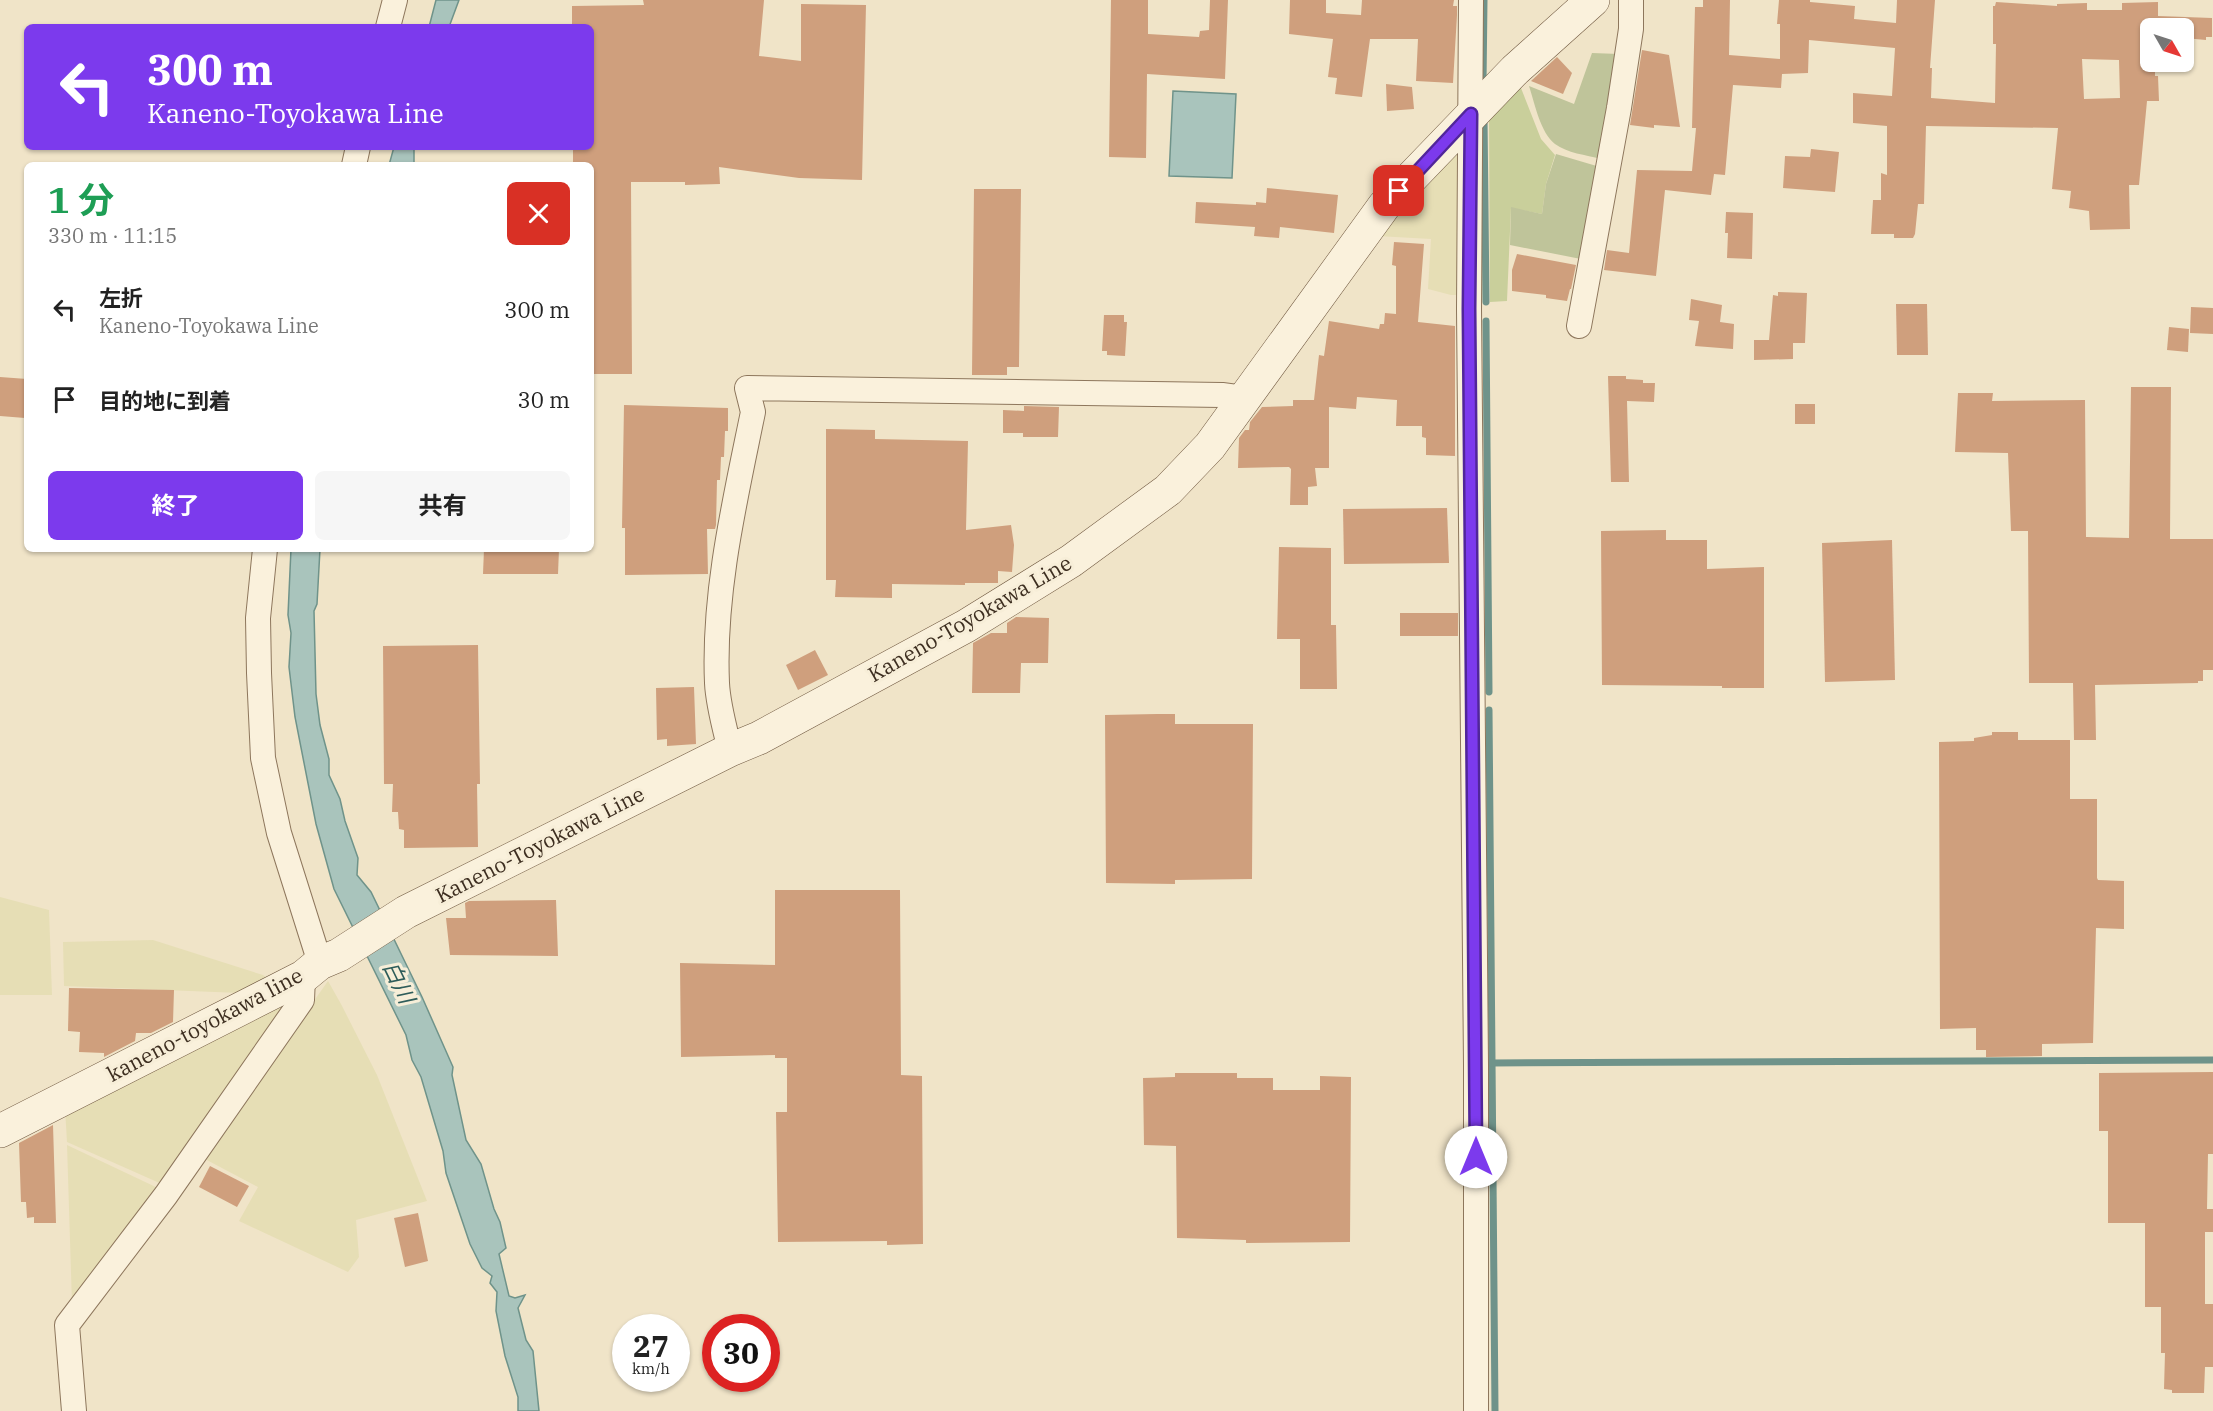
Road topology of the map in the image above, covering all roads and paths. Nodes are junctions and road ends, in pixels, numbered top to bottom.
1 (395, 0) edge
2 (1471, 0) edge
3 (1593, 0) edge
4 (1631, 0) edge
5 (389, 24) edge
6 (1471, 114) junction
7 (1579, 326) dead end
8 (1244, 398) junction
9 (266, 552) edge
10 (730, 750) junction
11 (406, 912) joint
12 (321, 965) junction
13 (0, 1131) edge
14 (74, 1411) edge
15 (1476, 1411) edge

1 - 5 street
2 - 6 street
3 - 6 main road, Kaneno-Toyokawa Line
4 - 7 street
6 - 8 main road, Kaneno-Toyokawa Line
6 - 15 street
8 - 10 main road, Kaneno-Toyokawa Line
8 - 10 street
9 - 12 street
10 - 11 main road, Kaneno-Toyokawa Line
11 - 12 main road, kaneno-toyokawa line
12 - 13 main road, kaneno-toyokawa line
12 - 14 street

